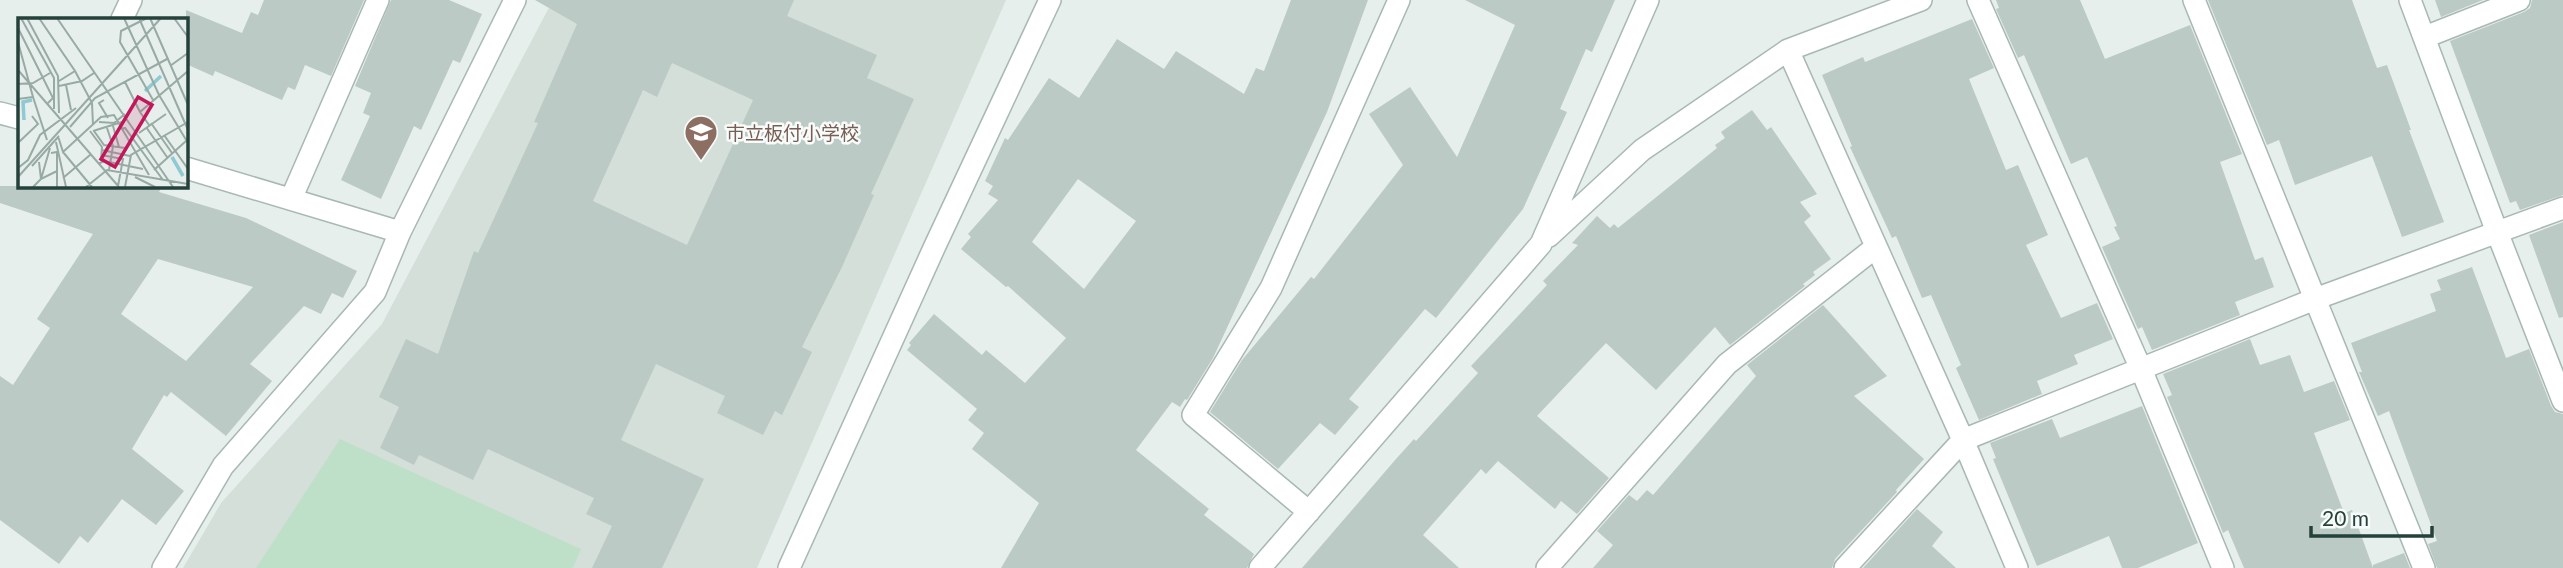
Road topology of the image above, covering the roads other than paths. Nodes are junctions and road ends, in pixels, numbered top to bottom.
1 (131, 0) edge
2 (379, 0) edge
3 (515, 0) edge
4 (1050, 0) edge
5 (1399, 0) edge
6 (1648, 0) edge
7 (1921, 0) edge
8 (1979, 0) edge
9 (2194, 0) edge
10 (2410, 0) edge
11 (2519, 0) edge
12 (122, 18) edge
13 (2425, 37) junction
14 (1788, 50) junction
15 (0, 113) edge
16 (18, 118) edge
17 (187, 168) edge
18 (290, 199) junction
19 (2563, 208) edge
20 (400, 232) junction
21 (2497, 232) junction
22 (1541, 244) junction
23 (1876, 247) junction
24 (2315, 299) junction
25 (2141, 369) junction
26 (2563, 401) edge
27 (1963, 440) junction
28 (1309, 512) junction
29 (163, 568) edge
30 (789, 568) edge
31 (1260, 568) edge
32 (1547, 568) edge
33 (1845, 568) edge
34 (2017, 568) edge
35 (2223, 568) edge
36 (2424, 568) edge

1 - 12 street
2 - 18 street
3 - 20 street
4 - 30 street
5 - 28 street
6 - 22 street
7 - 14 street
8 - 25 street
9 - 24 street
10 - 13 street
11 - 13 street
13 - 21 street
14 - 22 street
14 - 23 street
15 - 16 street
17 - 18 street
18 - 20 street
19 - 21 street
20 - 29 street
21 - 24 street
21 - 26 street
22 - 28 street
23 - 27 street
23 - 32 street
24 - 25 street
24 - 36 street
25 - 27 street
25 - 35 street
27 - 33 street
27 - 34 street
28 - 31 street

